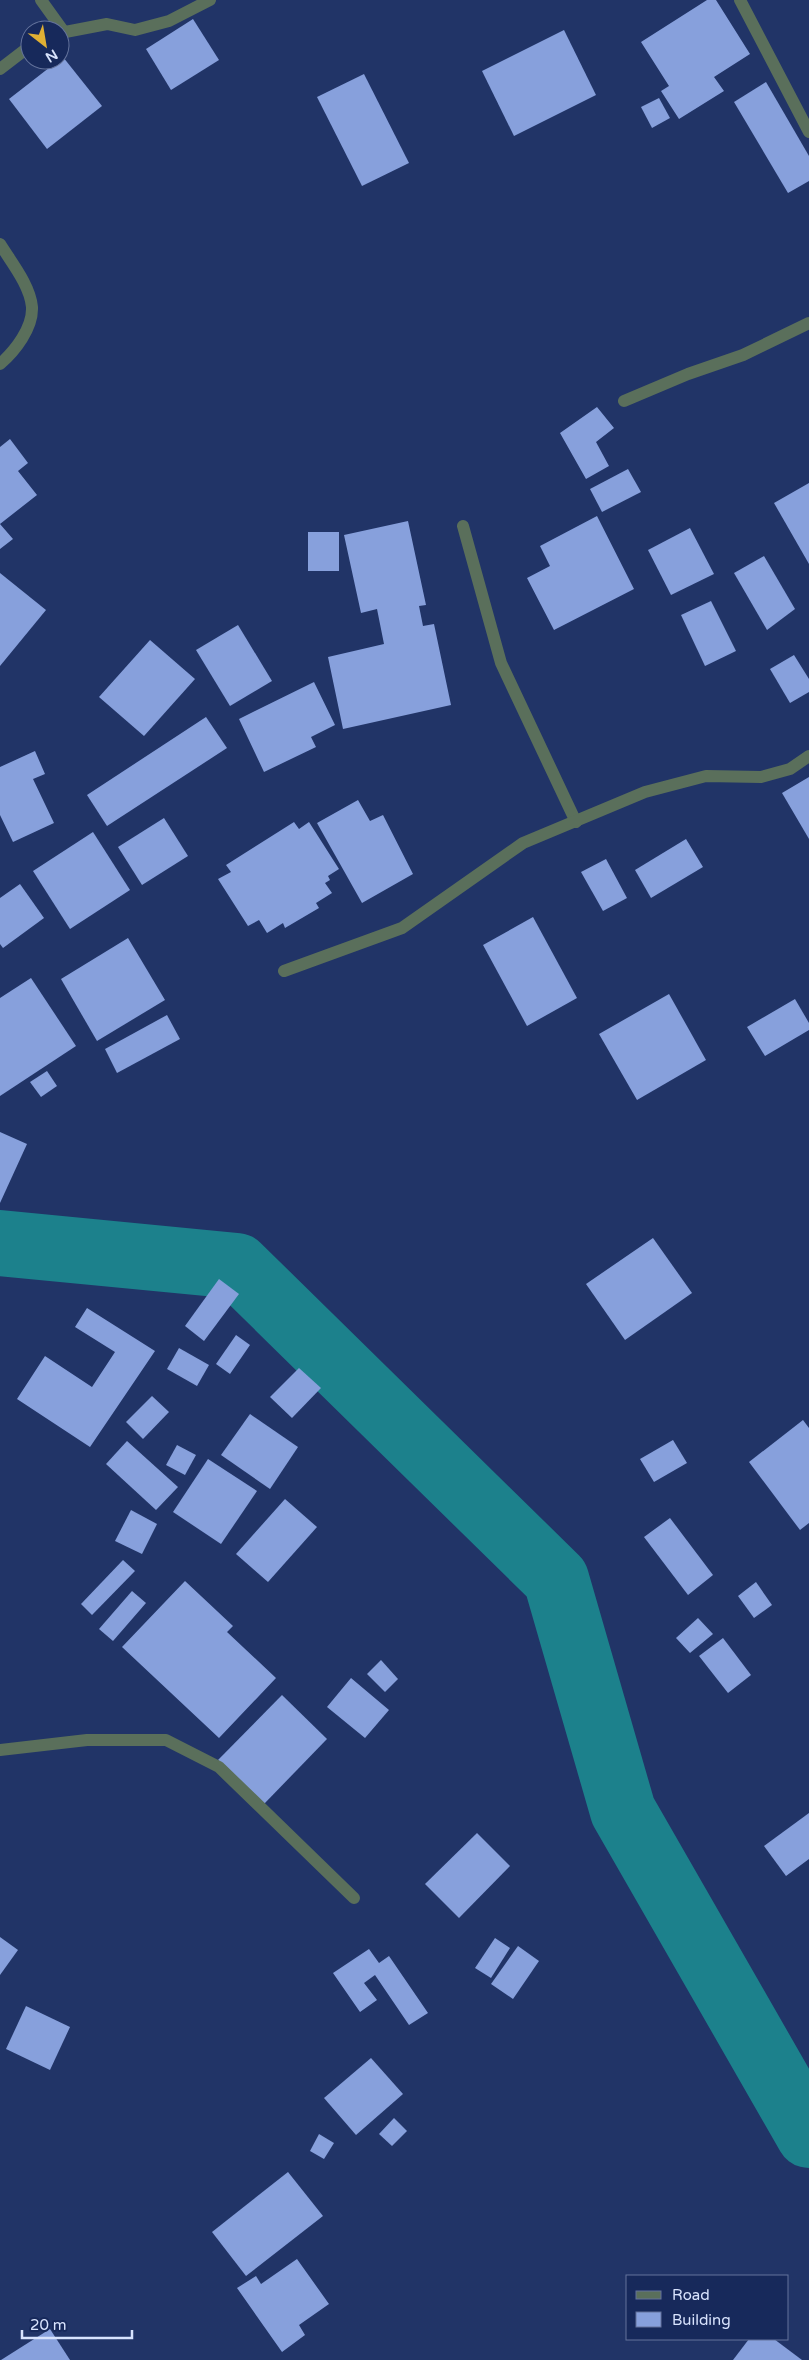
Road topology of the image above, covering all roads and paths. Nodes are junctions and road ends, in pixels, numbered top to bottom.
1 (42, 0) edge
2 (210, 0) edge
3 (740, 0) edge
4 (54, 20) edge
5 (70, 31) edge
6 (20, 53) edge
7 (0, 68) edge
8 (804, 110) edge
9 (809, 132) edge
10 (0, 244) edge
11 (809, 322) edge
12 (0, 364) edge
13 (624, 401) dead end
14 (463, 526) dead end
15 (809, 756) edge
16 (576, 822) junction
17 (284, 971) dead end
18 (0, 1750) edge
19 (354, 1898) dead end

1 - 4 street
2 - 5 street
3 - 8 street
6 - 7 street
8 - 9 street
10 - 12 street
11 - 13 street
14 - 16 street
15 - 16 street
16 - 17 street
18 - 19 street

